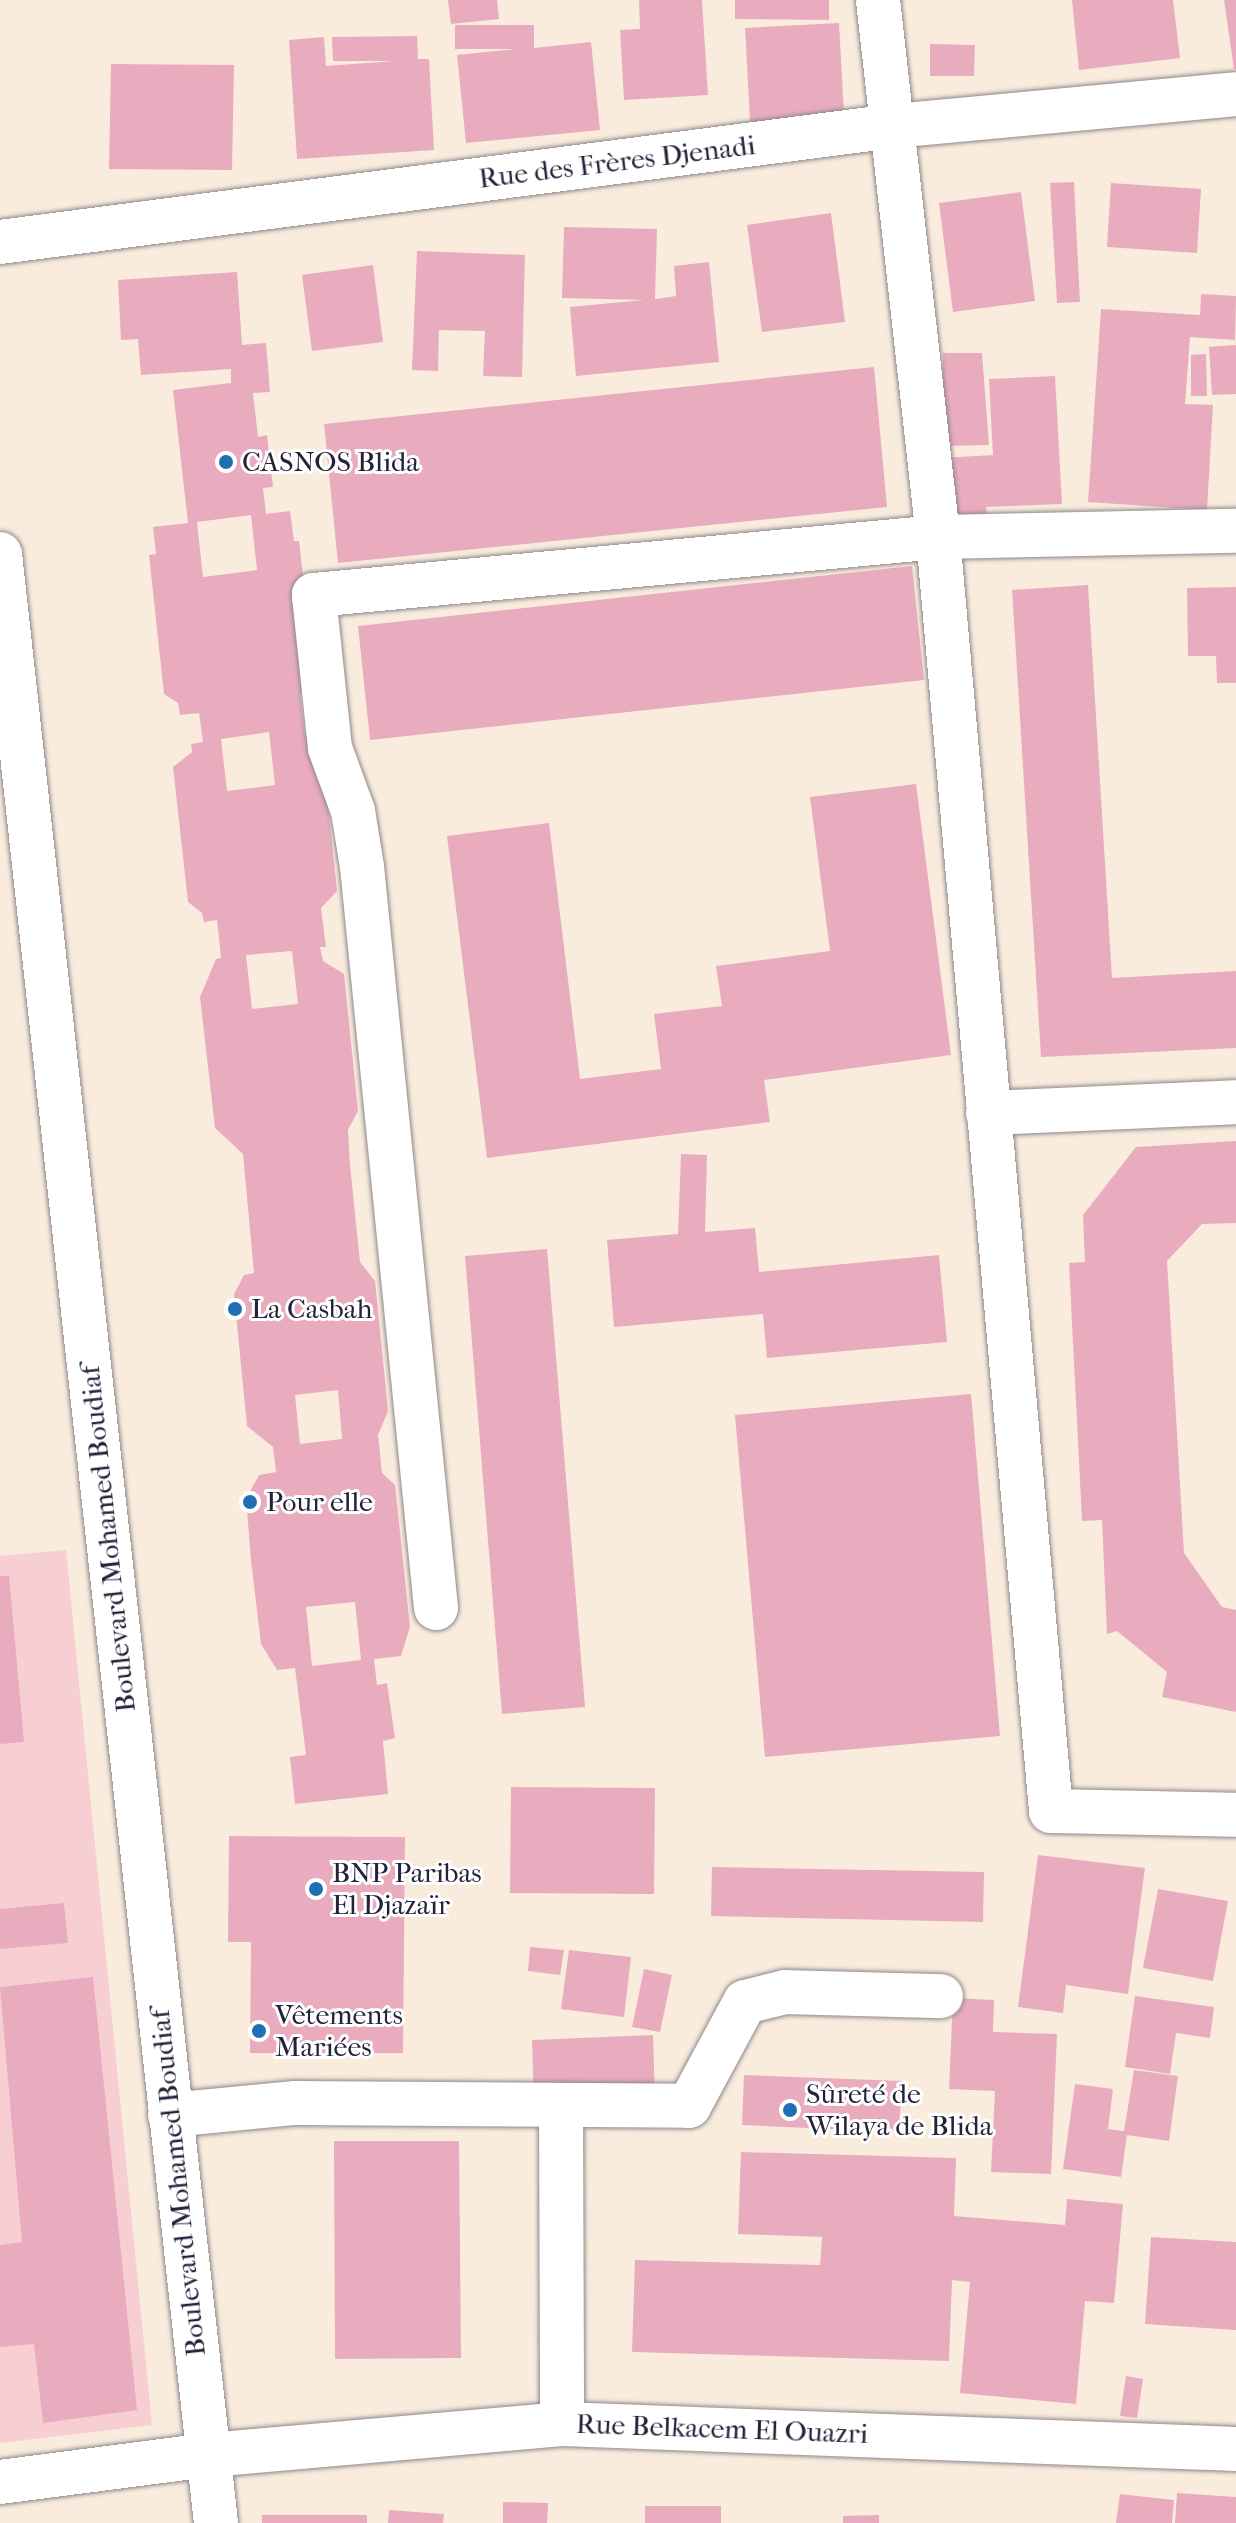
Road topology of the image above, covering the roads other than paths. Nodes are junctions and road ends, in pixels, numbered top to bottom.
1 (878, 0) edge
2 (1236, 94) edge
3 (893, 126) junction
4 (0, 242) edge
5 (1236, 531) edge
6 (938, 537) junction
7 (0, 554) edge
8 (5, 638) edge
9 (1236, 1102) edge
10 (988, 1113) junction
11 (436, 1608) dead end
12 (1236, 1815) edge
13 (941, 1996) dead end
14 (561, 2105) junction
15 (170, 2115) junction
16 (562, 2424) junction
17 (1236, 2449) edge
18 (209, 2455) junction
19 (0, 2482) edge
20 (216, 2523) edge

1 - 3 street
2 - 3 street, Rue des Frères Djenadi
3 - 4 street, Rue des Frères Djenadi
3 - 6 street
5 - 6 street
6 - 10 street
6 - 11 street
7 - 8 street, Boulevard Mohamed Boudiaf
8 - 15 street, Boulevard Mohamed Boudiaf
9 - 10 street
10 - 12 street
13 - 14 street
14 - 15 street
14 - 16 street
15 - 18 street, Boulevard Mohamed Boudiaf
16 - 17 street, Rue Belkacem El Ouazri
16 - 18 street, Rue Belkacem El Ouazri
18 - 19 street, Rue Belkacem El Ouazri
18 - 20 street, Boulevard Mohamed Boudiaf

